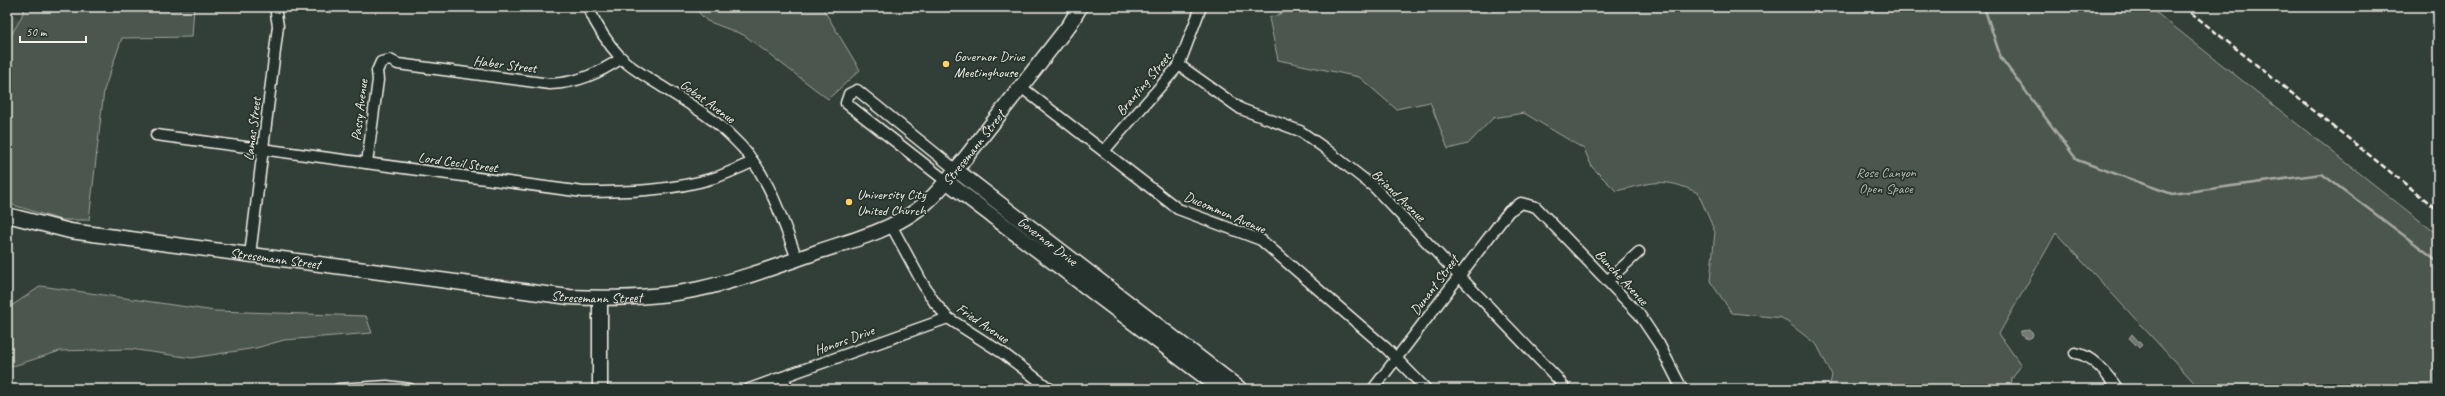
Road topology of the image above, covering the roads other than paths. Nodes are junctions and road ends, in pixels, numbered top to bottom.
1 (275, 7) edge
2 (588, 7) edge
3 (1080, 7) edge
4 (1201, 7) edge
5 (2434, 7) edge
6 (2438, 10) edge
7 (622, 58) junction
8 (381, 62) joint
9 (1179, 65) junction
10 (1021, 87) junction
11 (156, 135) dead end
12 (264, 150) junction
13 (1104, 151) junction
14 (754, 162) junction
15 (367, 163) junction
16 (956, 170) junction
17 (946, 181) junction
18 (1521, 203) joint
19 (7, 215) edge
20 (891, 225) junction
21 (1639, 252) dead end
22 (250, 255) junction
23 (797, 259) junction
24 (1459, 276) junction
25 (1607, 281) junction
26 (600, 299) junction
27 (948, 318) junction
28 (2075, 353) dead end
29 (1397, 358) junction
30 (783, 377) junction
31 (338, 389) edge
32 (410, 389) edge
33 (600, 389) edge
34 (749, 389) edge
35 (788, 389) edge
36 (1050, 389) edge
37 (1221, 389) edge
38 (1240, 389) edge
39 (1373, 389) edge
40 (1426, 389) edge
41 (1565, 389) edge
42 (1682, 389) edge
43 (2118, 389) edge

1 - 12 street, Lamas Street
2 - 7 street, Gobat Avenue
3 - 10 street, Stresemann Street
4 - 9 street, Branting Street
5 - 6 street
7 - 8 street, Haber Street
7 - 14 street, Gobat Avenue
8 - 15 street, Passy Avenue
9 - 13 street, Branting Street
9 - 24 street, Briand Avenue
10 - 13 street, Ducommun Avenue
10 - 16 street, Stresemann Street
11 - 12 street, Lord Cecil Street
12 - 15 street, Lord Cecil Street
12 - 22 street, Lamas Street
13 - 29 street, Ducommun Avenue
14 - 15 street, Lord Cecil Street
14 - 23 street, Gobat Avenue
16 - 17 street, Stresemann Street
16 - 17 street, Governor Drive
16 - 38 street, Governor Drive
17 - 20 street, Stresemann Street
17 - 37 street, Governor Drive
18 - 24 street, Dunant Street
18 - 25 street, Bunche Avenue
19 - 22 street, Stresemann Street
20 - 23 street, Stresemann Street
20 - 27 street, Fried Avenue
21 - 25 street
22 - 26 street, Stresemann Street
23 - 26 street, Stresemann Street
24 - 29 street, Dunant Street
24 - 41 street, Briand Avenue
25 - 42 street, Bunche Avenue
26 - 33 street
27 - 30 street, Honors Drive
27 - 36 street, Fried Avenue
28 - 43 street
29 - 39 street, Dunant Street
29 - 40 street, Ducommun Avenue
30 - 34 street, Honors Drive
30 - 35 street
31 - 32 street

